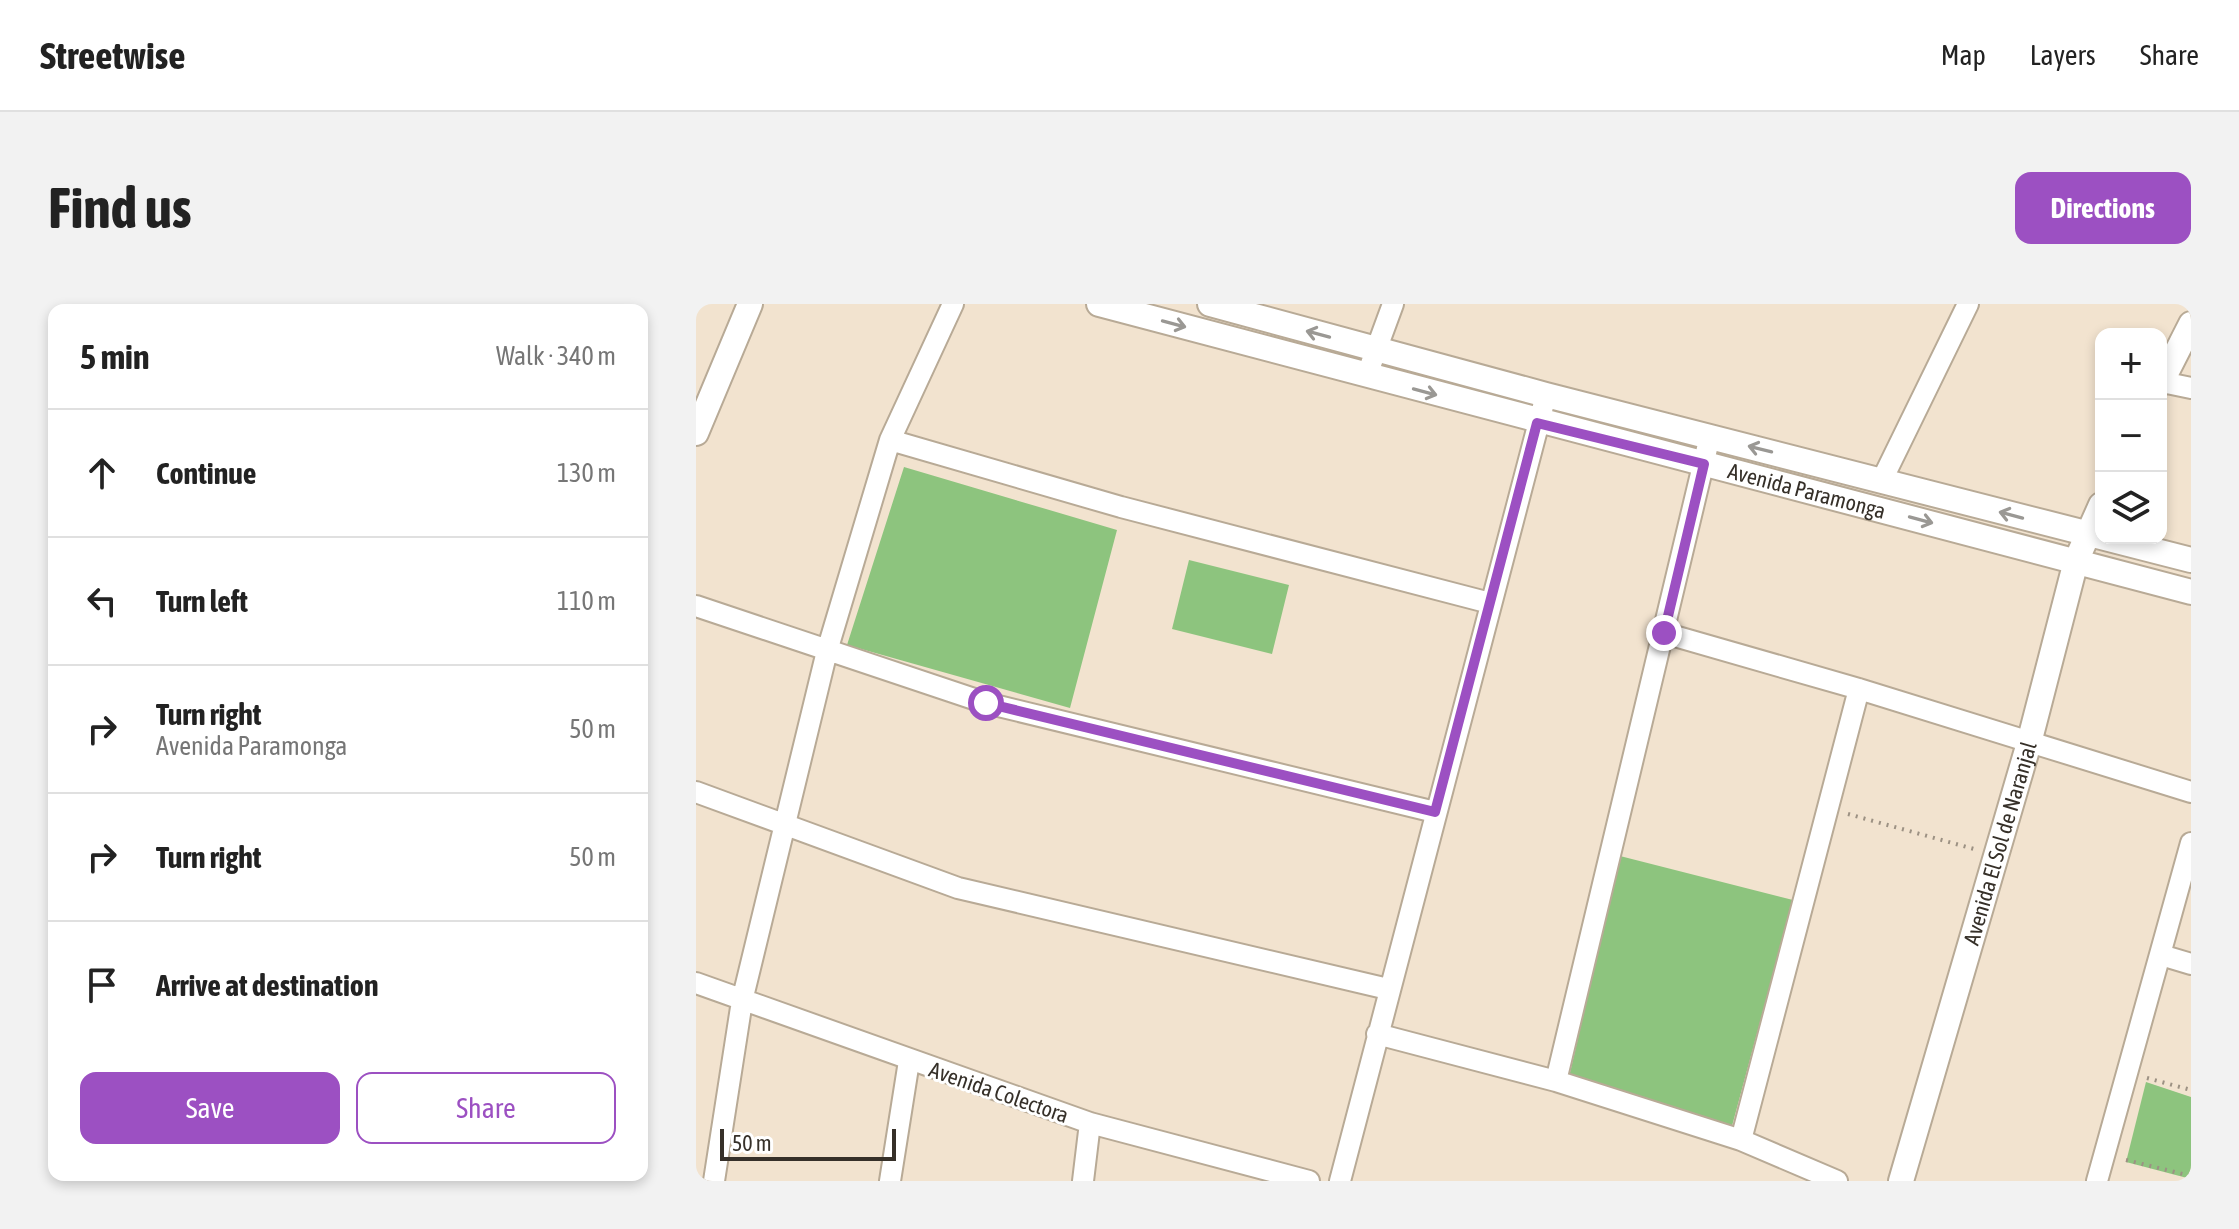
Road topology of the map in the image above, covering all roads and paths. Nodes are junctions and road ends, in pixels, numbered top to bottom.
1 (750, 304) edge
2 (953, 304) edge
3 (1099, 304) edge
4 (1210, 304) edge
5 (1393, 304) edge
6 (1968, 304) edge
7 (2191, 324) edge
8 (1375, 349) junction
9 (2167, 370) edge
10 (1367, 377) junction
11 (2167, 383) edge
12 (2191, 388) edge
13 (1546, 395) junction
14 (1537, 423) junction
15 (696, 433) edge
16 (1710, 436) junction
17 (890, 440) junction
18 (1704, 464) junction
19 (1882, 480) junction
20 (2095, 518) edge
21 (2087, 535) junction
22 (2191, 560) edge
23 (2076, 561) junction
24 (2191, 592) edge
25 (1490, 603) junction
26 (696, 606) edge
27 (1664, 633) junction
28 (827, 651) junction
29 (1859, 689) junction
30 (2029, 743) junction
31 (696, 792) edge
32 (2191, 792) edge
33 (1828, 808) junction
34 (1435, 812) junction
35 (785, 824) junction
36 (2191, 843) edge
37 (1996, 856) junction
38 (2161, 955) junction
39 (2191, 964) edge
40 (696, 983) edge
41 (1388, 989) junction
42 (742, 1001) junction
43 (1377, 1034) junction
44 (909, 1061) junction
45 (2128, 1073) junction
46 (1556, 1081) junction
47 (2191, 1090) edge
48 (1090, 1123) junction
49 (1741, 1140) junction
50 (2104, 1155) junction
51 (708, 1173) edge
52 (2191, 1176) edge
53 (890, 1181) edge
54 (1083, 1181) edge
55 (1309, 1181) edge
56 (1340, 1181) edge
57 (1837, 1181) edge
58 (1901, 1181) edge
59 (2097, 1181) edge

1 - 15 street
2 - 17 street
3 -> 10 street, Avenida Paramonga
8 -> 4 street, Avenida Paramonga
5 - 8 street
6 - 19 street
7 - 9 street
8 - 10 street
8 - 13 street, Avenida Paramonga
10 -> 14 street, Avenida Paramonga
11 - 12 street
13 - 14 street
13 - 16 street, Avenida Paramonga
14 - 18 street, Avenida Paramonga
14 - 25 street
16 - 18 street
19 -> 16 street, Avenida Paramonga
17 - 25 street
17 - 28 street
18 -> 23 street, Avenida Paramonga
18 - 27 street
21 -> 19 street, Avenida Paramonga
20 - 21 street, Avenida El Sol de Naranjal
21 - 22 street, Avenida Paramonga
21 - 23 street, Avenida El Sol de Naranjal
23 - 24 street, Avenida Paramonga
23 - 30 street, Avenida El Sol de Naranjal
25 - 34 street
26 - 28 street
27 - 29 street
27 - 46 street
28 - 34 street
28 - 35 street
29 - 30 street
29 - 33 street
30 - 32 street
30 - 37 street, Avenida El Sol de Naranjal
31 - 35 street
33 - 37 path
33 - 49 street
34 - 41 street
35 - 41 street
35 - 42 street
36 - 38 street
37 - 58 street, Avenida El Sol de Naranjal
38 - 39 street
38 - 45 street
40 - 42 street, Avenida Colectora
41 - 43 street
42 - 44 street, Avenida Colectora
42 - 51 street
43 - 46 street
43 - 56 street
44 - 48 street, Avenida Colectora
44 - 53 street
45 - 47 path
45 - 50 street
46 - 49 street
48 - 54 street
48 - 55 street, Avenida Colectora
49 - 57 street
50 - 52 path
50 - 59 street

